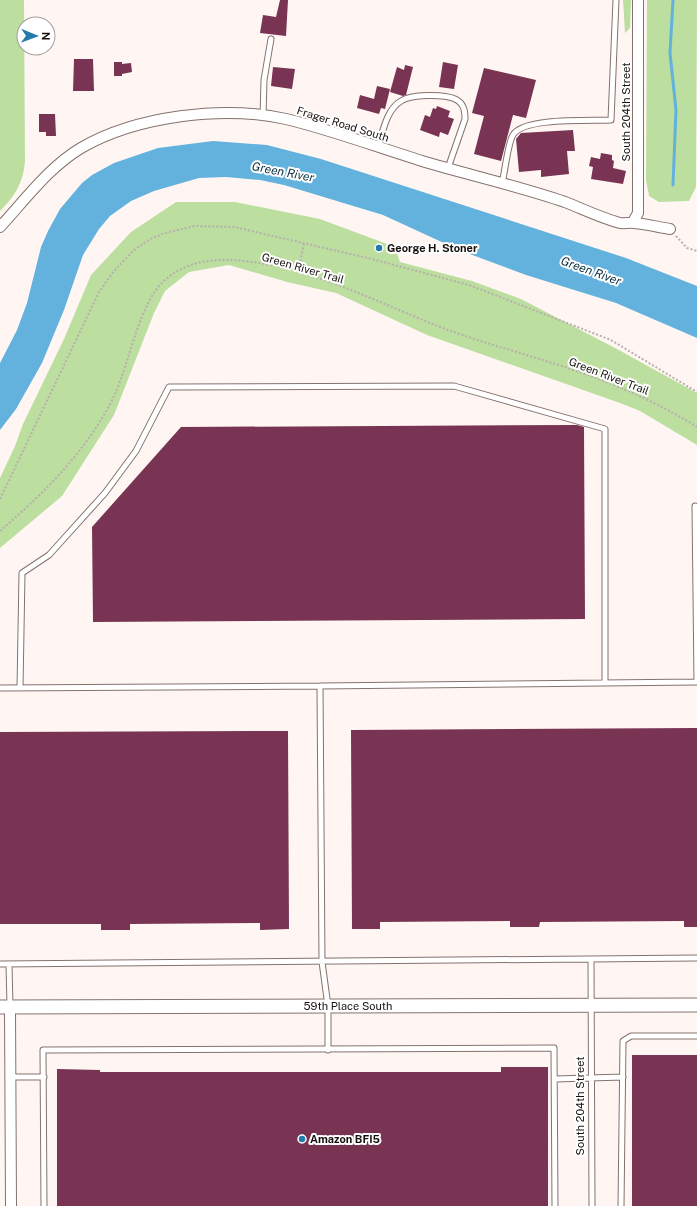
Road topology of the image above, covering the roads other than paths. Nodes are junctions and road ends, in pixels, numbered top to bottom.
1 (616, 0) edge
2 (638, 0) edge
3 (271, 39) dead end
4 (263, 116) junction
5 (378, 147) junction
6 (448, 168) junction
7 (502, 183) junction
8 (633, 222) junction
9 (0, 227) edge
10 (670, 229) road end
11 (695, 506) dead end
12 (697, 682) edge
13 (605, 683) junction
14 (320, 686) junction
15 (0, 688) edge
16 (20, 688) junction
17 (697, 958) edge
18 (591, 959) junction
19 (322, 962) junction
20 (0, 964) edge
21 (9, 965) junction
22 (328, 1006) junction
23 (592, 1006) junction
24 (697, 1006) edge
25 (5, 1007) edge
26 (697, 1036) edge
27 (328, 1050) junction
28 (11, 1077) junction
29 (44, 1077) junction
30 (622, 1077) junction
31 (592, 1078) junction
32 (554, 1079) junction
33 (11, 1206) edge
34 (44, 1206) edge
35 (555, 1206) edge
36 (592, 1206) edge
37 (621, 1206) edge

1 - 7 lane
2 - 8 street, South 204th Street
3 - 4 lane
4 - 5 street, Frager Road South
4 - 9 street, Frager Road South
5 - 6 street, Frager Road South
5 - 6 lane
6 - 7 street, Frager Road South
7 - 8 street, Frager Road South
8 - 10 street, Frager Road South
11 - 12 lane
12 - 13 lane
13 - 14 lane
13 - 16 lane
14 - 16 lane
14 - 19 lane
15 - 16 lane
17 - 18 lane
18 - 19 lane
18 - 23 lane, South 204th Street
19 - 21 lane
19 - 22 lane
20 - 21 lane
21 - 25 lane
22 - 23 street, 59th Place South
22 - 25 street, 59th Place South
22 - 27 lane
23 - 24 street, 59th Place South
23 - 31 lane, South 204th Street
25 - 28 street
26 - 30 lane
27 - 29 lane
27 - 32 lane
28 - 29 lane
28 - 33 street
29 - 34 lane
30 - 31 lane
30 - 37 lane
31 - 32 lane
31 - 36 lane, South 204th Street
32 - 35 lane

